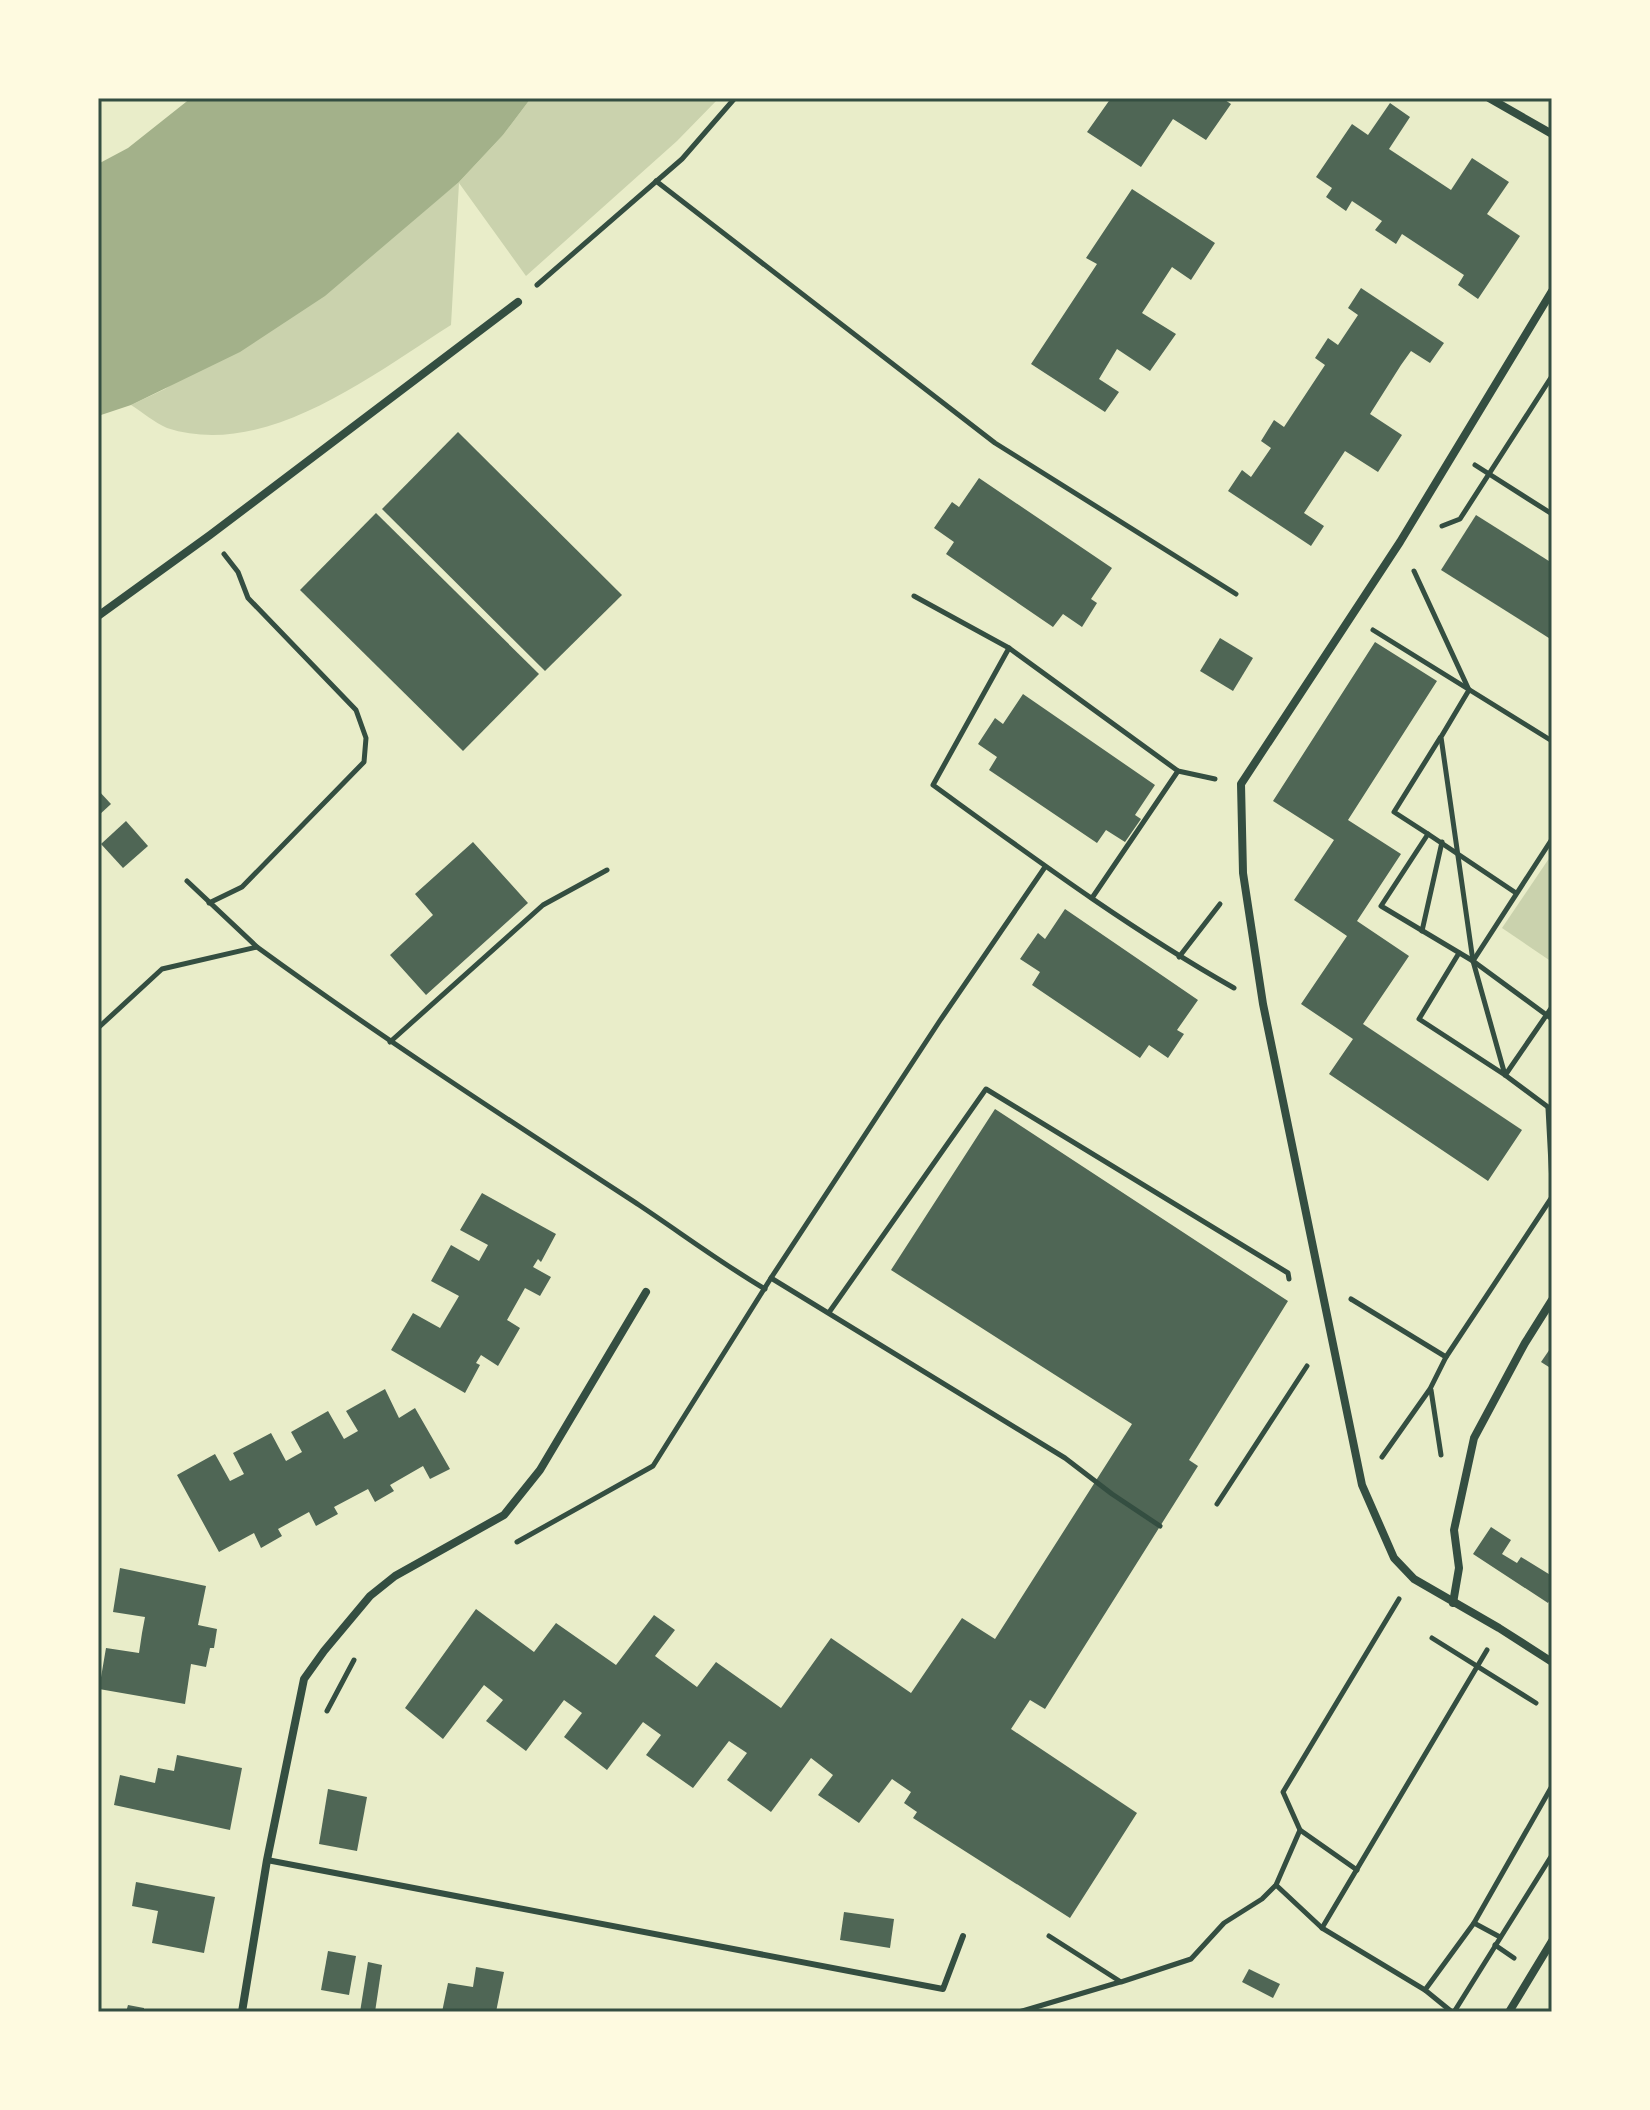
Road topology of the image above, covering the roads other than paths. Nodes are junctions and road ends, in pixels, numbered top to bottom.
1 (1489, 98) edge
2 (1552, 134) edge
3 (1552, 291) edge
4 (518, 302) road end
5 (98, 616) edge
6 (646, 1292) dead end
7 (1552, 1300) edge
8 (1453, 1603) junction
9 (1552, 1662) edge
10 (267, 1860) junction
11 (963, 1936) dead end
12 (1552, 1941) edge
13 (242, 2012) edge
14 (1509, 2012) edge

1 - 2 street
3 - 8 street
4 - 5 street
6 - 10 street
7 - 8 street
8 - 9 street
10 - 11 lane
10 - 13 street
12 - 14 street

